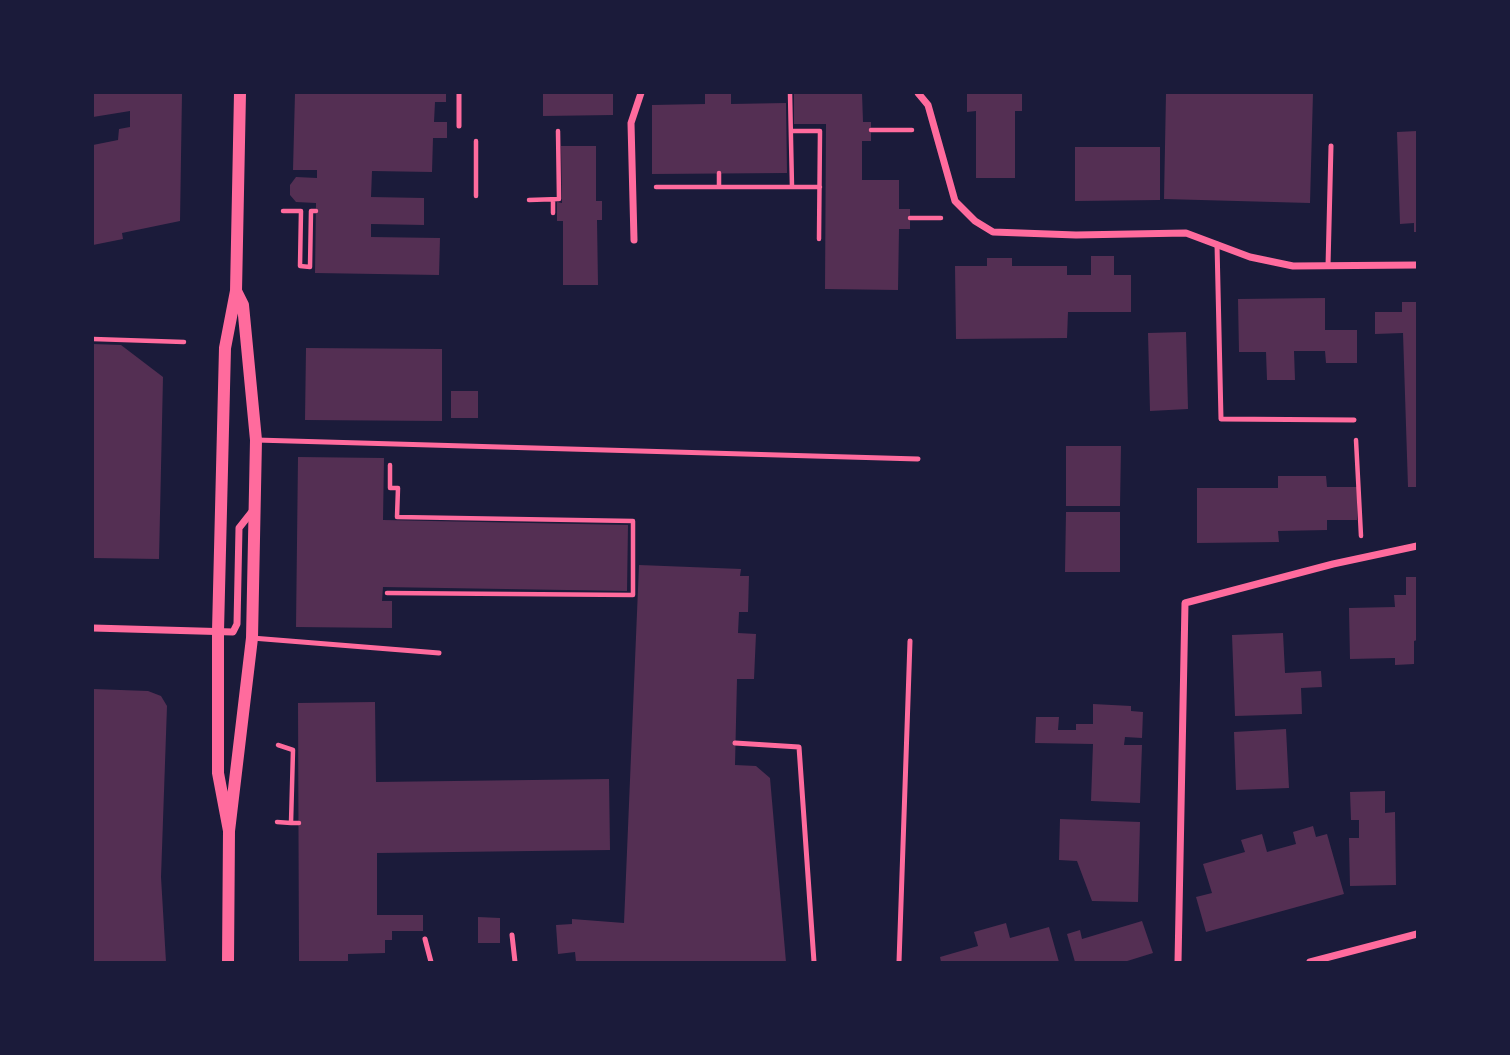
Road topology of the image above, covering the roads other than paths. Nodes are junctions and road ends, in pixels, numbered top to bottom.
1 (240, 93) edge
2 (459, 93) edge
3 (640, 93) edge
4 (918, 93) edge
5 (459, 126) dead end
6 (1331, 146) dead end
7 (634, 240) dead end
8 (1217, 244) junction
9 (1417, 265) edge
10 (1328, 266) junction
11 (236, 291) junction
12 (1354, 420) road end
13 (256, 440) junction
14 (918, 459) dead end
15 (254, 509) junction
16 (1417, 546) edge
17 (93, 628) edge
18 (218, 631) junction
19 (252, 638) junction
20 (910, 641) dead end
21 (439, 653) dead end
22 (736, 743) dead end
23 (229, 831) junction
24 (1417, 933) edge
25 (512, 935) dead end
26 (425, 939) dead end
27 (228, 962) edge
28 (431, 962) edge
29 (515, 962) edge
30 (814, 962) edge
31 (899, 962) edge
32 (1178, 962) edge
33 (1310, 962) edge

1 - 11 street
2 - 5 lane
3 - 7 street
4 - 8 street
6 - 10 lane
8 - 10 street
8 - 12 lane
9 - 10 street
11 - 13 street
11 - 18 street
13 - 14 lane
13 - 15 street
15 - 18 street
15 - 19 street
16 - 32 street
17 - 18 street
18 - 23 street
19 - 21 lane
19 - 23 street
20 - 31 lane
22 - 30 lane
23 - 27 street
24 - 33 street
25 - 29 lane
26 - 28 lane

